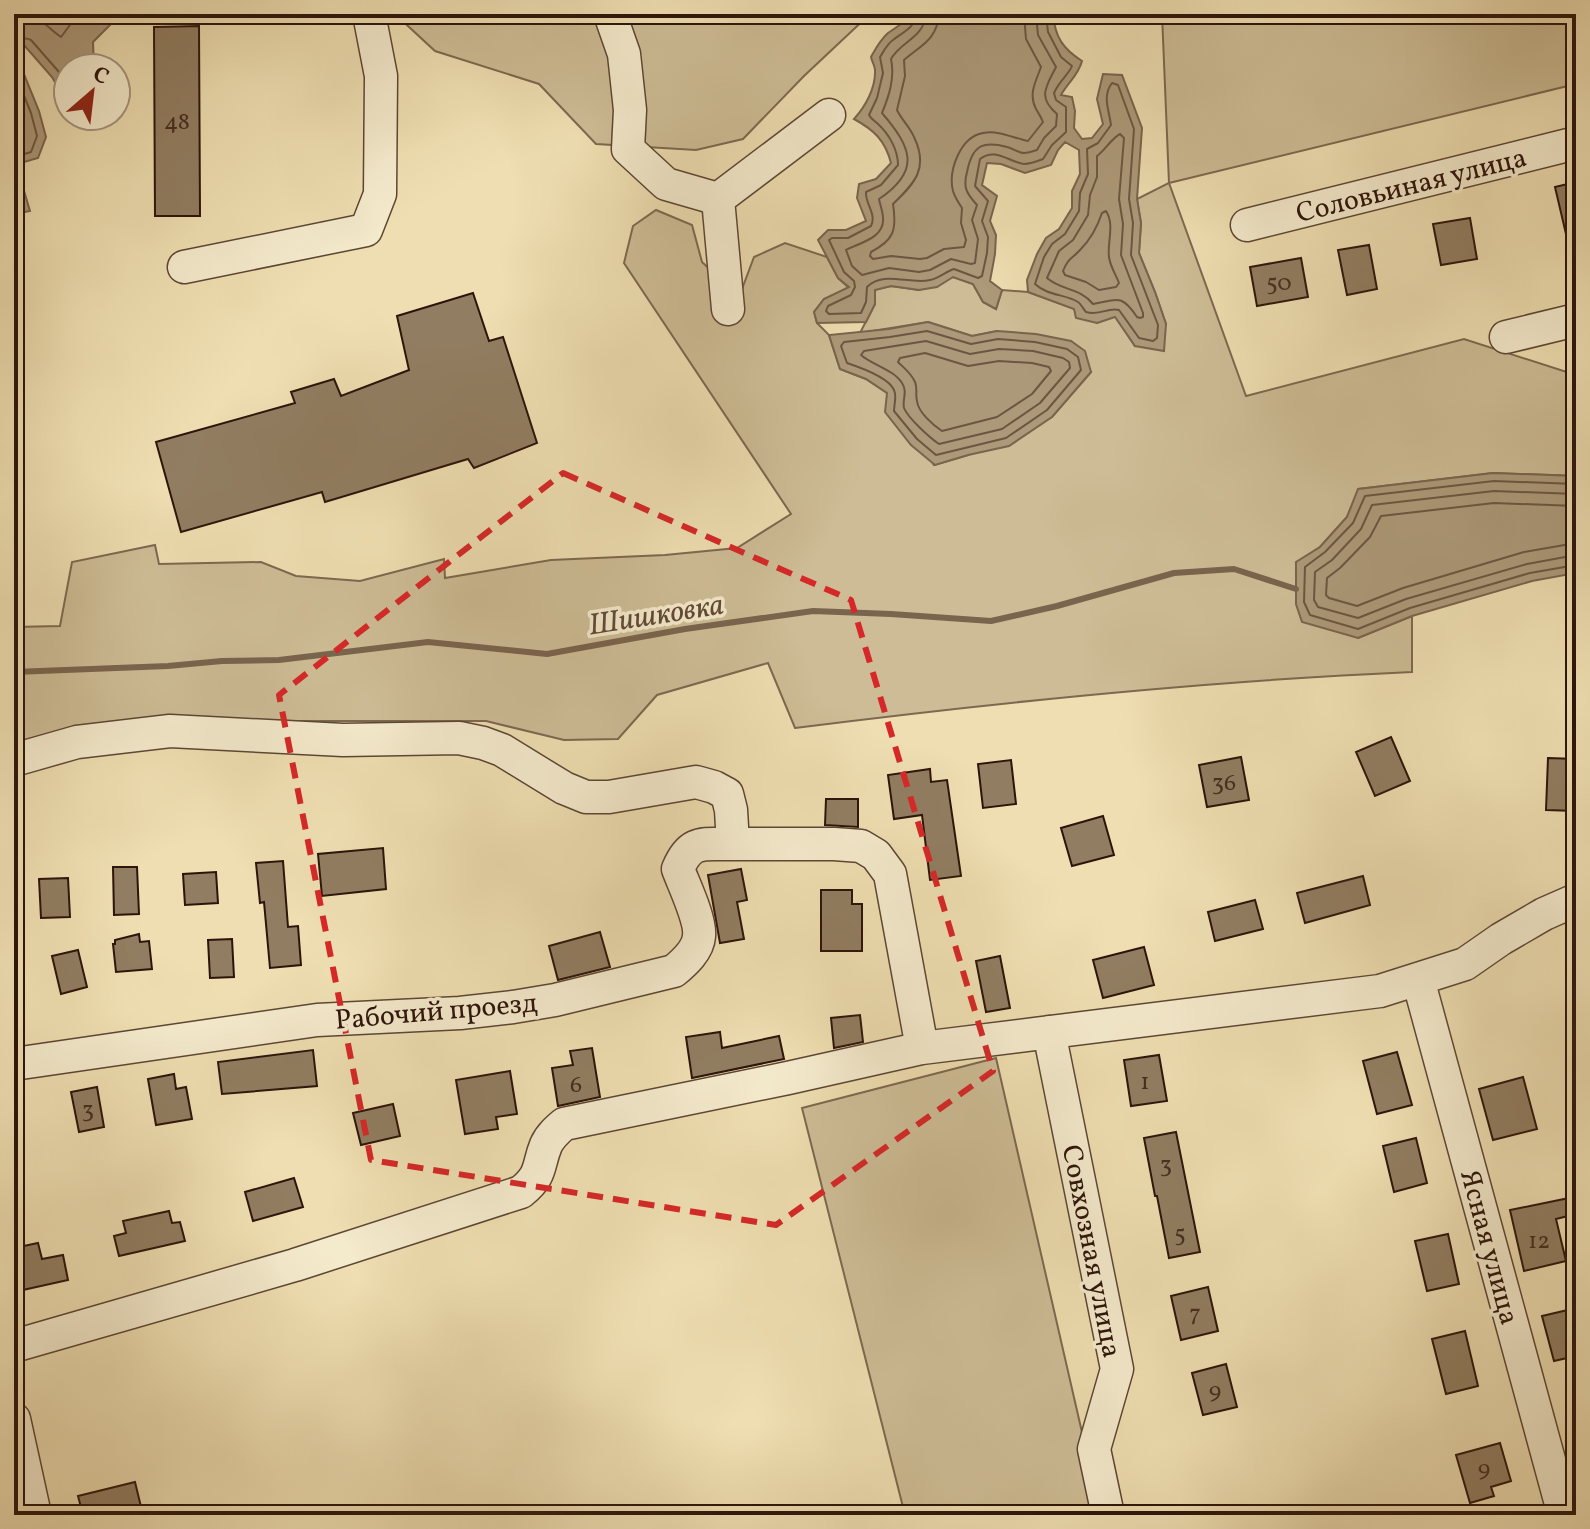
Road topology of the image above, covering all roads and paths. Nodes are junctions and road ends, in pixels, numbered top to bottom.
1 (369, 14) edge
2 (610, 14) edge
3 (829, 115) dead end
4 (1576, 143) edge
5 (718, 199) junction
6 (1247, 225) dead end
7 (184, 267) dead end
8 (728, 309) dead end
9 (1576, 320) edge
10 (1506, 337) dead end
11 (14, 760) edge
12 (733, 844) junction
13 (1576, 900) edge
14 (1418, 979) junction
15 (1049, 1032) junction
16 (922, 1048) junction
17 (14, 1064) edge
18 (14, 1346) edge
19 (14, 1419) edge
20 (35, 1515) edge
21 (1108, 1515) edge
22 (1564, 1515) edge

1 - 7 street
2 - 5 street
3 - 5 street
4 - 6 street, Соловьиная улица
5 - 8 street
9 - 10 street
11 - 12 street
12 - 16 street
12 - 17 street, Рабочий проезд
13 - 14 street
14 - 15 street
14 - 22 street, Ясная улица
15 - 16 street
15 - 21 street, Совхозная улица
16 - 18 street
19 - 20 street

